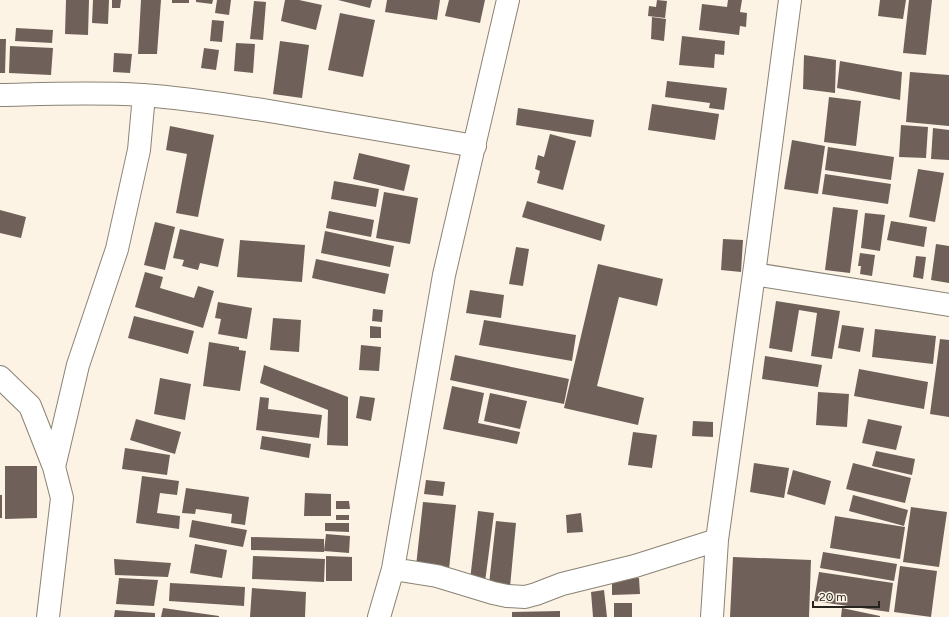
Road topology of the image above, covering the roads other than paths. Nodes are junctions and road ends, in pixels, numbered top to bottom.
1 (508, 0) edge
2 (790, 0) edge
3 (0, 95) edge
4 (144, 95) junction
5 (475, 146) junction
6 (754, 274) junction
7 (949, 305) edge
8 (0, 377) edge
9 (54, 467) junction
10 (717, 540) junction
11 (393, 569) junction
12 (48, 617) edge
13 (379, 617) edge
14 (712, 617) edge

1 - 5 street
2 - 6 street
3 - 4 street
4 - 5 street
4 - 9 street
5 - 11 street
6 - 7 street
6 - 10 street
8 - 9 street
9 - 12 street
10 - 11 street
10 - 14 street
11 - 13 street

